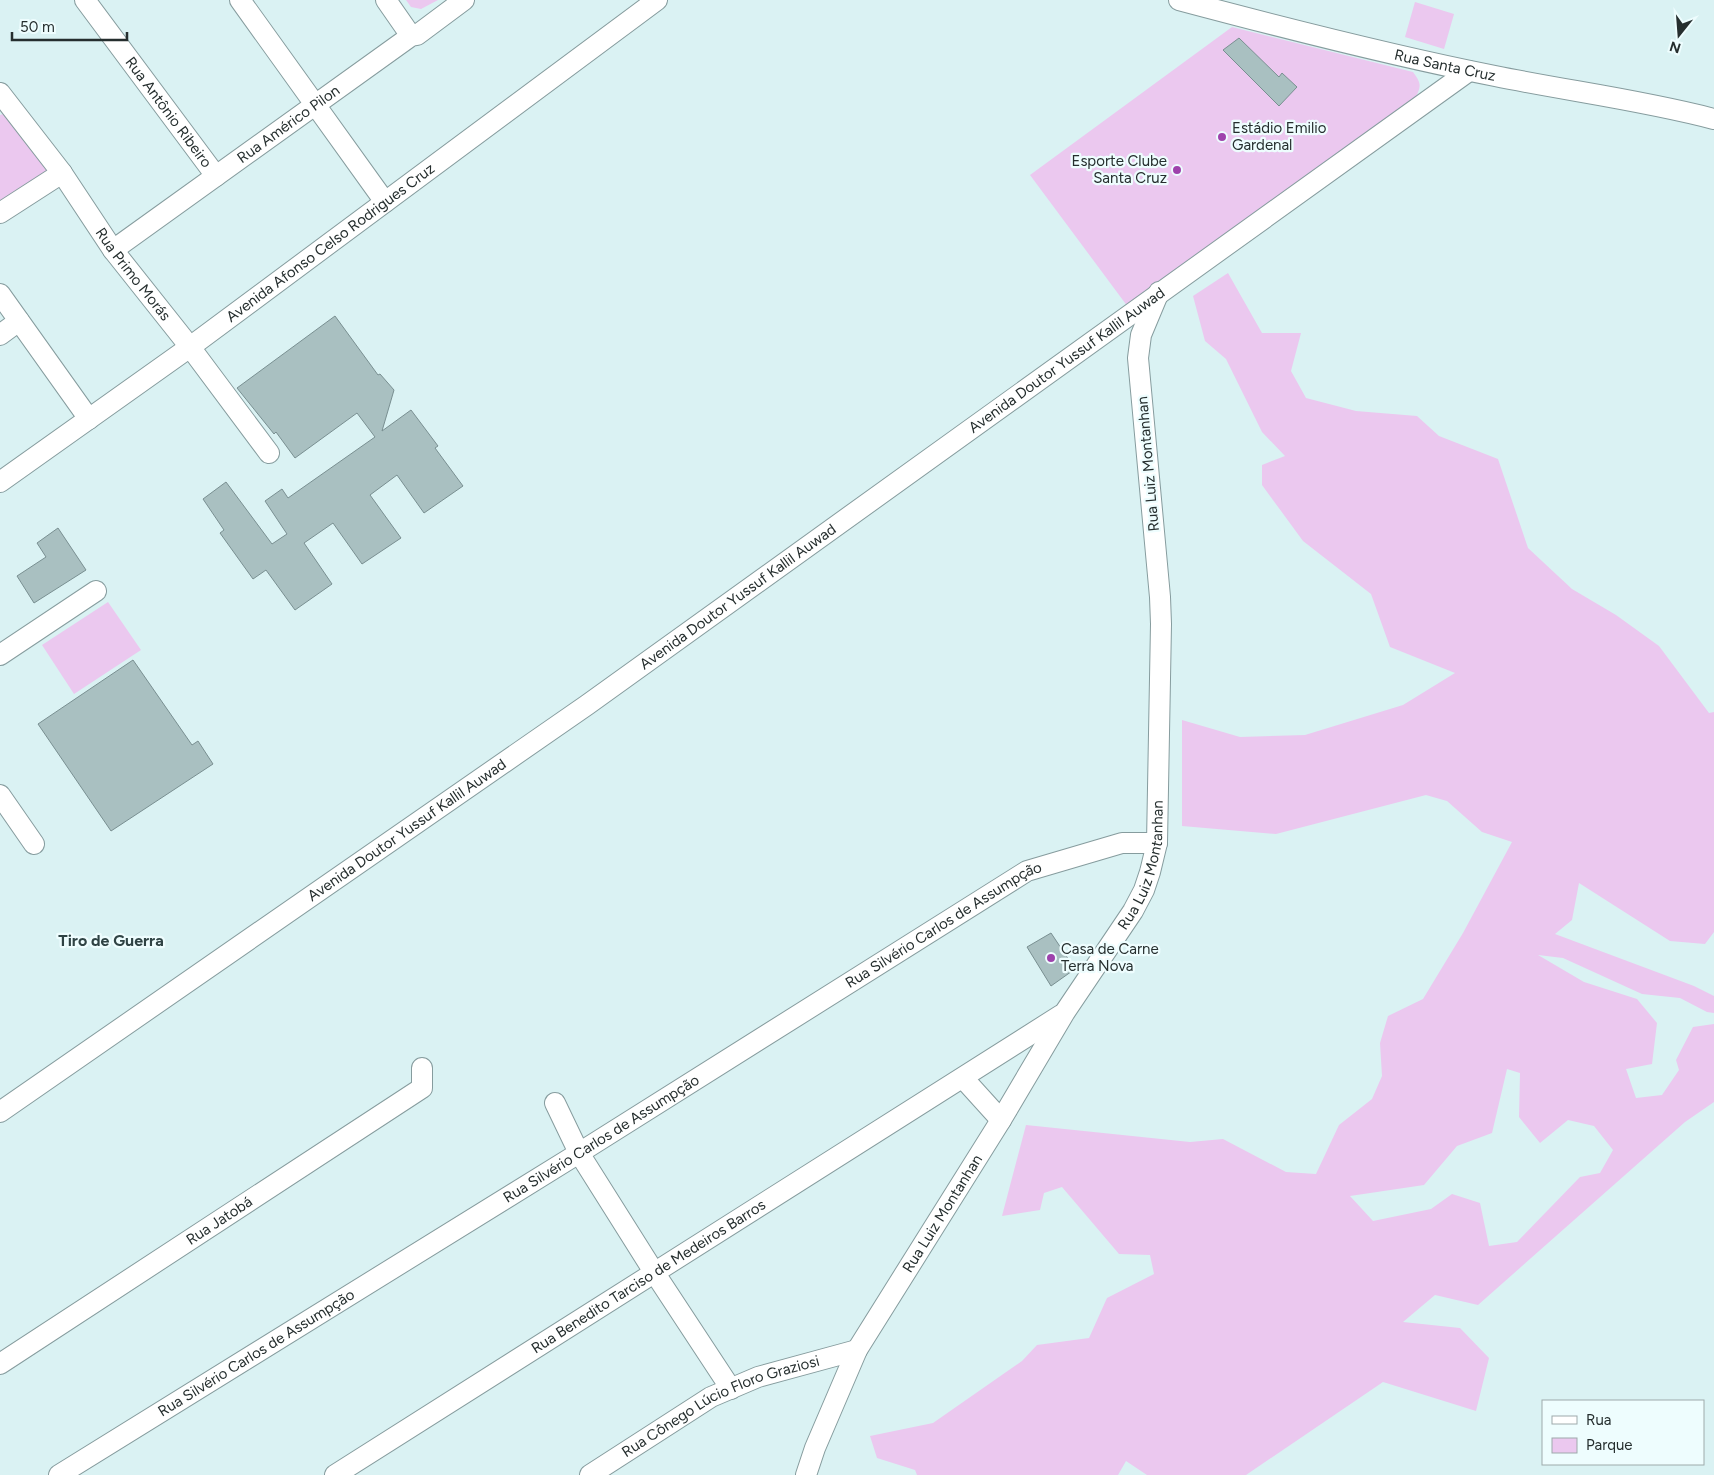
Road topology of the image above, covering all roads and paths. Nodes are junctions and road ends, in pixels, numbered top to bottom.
1 (85, 0) edge
2 (240, 0) edge
3 (386, 0) edge
4 (464, 0) edge
5 (657, 0) edge
6 (1179, 0) edge
7 (411, 36) junction
8 (1469, 71) junction
9 (0, 93) edge
10 (315, 105) junction
11 (6, 112) edge
12 (1714, 119) edge
13 (62, 173) junction
14 (216, 176) junction
15 (385, 202) junction
16 (0, 213) edge
17 (113, 250) junction
18 (1159, 292) junction
19 (0, 294) edge
20 (19, 321) junction
21 (0, 335) edge
22 (190, 347) junction
23 (89, 419) junction
24 (269, 453) dead end
25 (0, 482) edge
26 (96, 591) dead end
27 (0, 655) edge
28 (0, 796) edge
29 (34, 844) dead end
30 (1157, 844) junction
31 (1065, 1012) junction
32 (422, 1068) dead end
33 (963, 1078) junction
34 (555, 1104) dead end
35 (0, 1112) edge
36 (1001, 1120) junction
37 (579, 1152) junction
38 (654, 1272) junction
39 (857, 1350) junction
40 (0, 1364) edge
41 (731, 1389) junction
42 (59, 1475) edge
43 (335, 1475) edge
44 (590, 1475) edge
45 (806, 1475) edge

1 - 14 street, Rua Antônio Ribeiro
2 - 10 street
3 - 7 street
4 - 7 street, Rua Américo Pilon
5 - 15 street, Avenida Afonso Celso Rodrigues Cruz
6 - 8 street, Rua Santa Cruz
7 - 10 street, Rua Américo Pilon
8 - 12 street, Rua Santa Cruz
8 - 18 street, Avenida Doutor Yussuf Kallil Auwad
9 - 11 street, Rua Primo Morás
10 - 14 street, Rua Américo Pilon
10 - 15 street
11 - 13 street, Rua Primo Morás
13 - 16 street
13 - 17 street, Rua Primo Morás
14 - 17 street, Rua Américo Pilon
15 - 22 street, Avenida Afonso Celso Rodrigues Cruz
17 - 22 street, Rua Primo Morás
18 - 30 street, Rua Luiz Montanhan
18 - 35 street, Avenida Doutor Yussuf Kallil Auwad
19 - 20 street
20 - 21 street
20 - 23 street
22 - 23 street, Avenida Afonso Celso Rodrigues Cruz
22 - 24 street, Rua Primo Morás
23 - 25 street, Avenida Afonso Celso Rodrigues Cruz
26 - 27 street
28 - 29 street
30 - 31 street, Rua Luiz Montanhan
30 - 37 street, Rua Silvério Carlos de Assumpção
31 - 33 street, Rua Benedito Tarciso de Medeiros Barros
31 - 36 street, Rua Luiz Montanhan
32 - 40 street, Rua Jatobá
33 - 36 street
33 - 38 street, Rua Benedito Tarciso de Medeiros Barros
34 - 37 street
36 - 39 street, Rua Luiz Montanhan
37 - 38 street
37 - 42 street, Rua Silvério Carlos de Assumpção
38 - 41 street
38 - 43 street, Rua Benedito Tarciso de Medeiros Barros
39 - 41 street, Rua Cônego Lúcio Floro Graziosi
39 - 45 street, Rua Luiz Montanhan
41 - 44 street, Rua Cônego Lúcio Floro Graziosi

